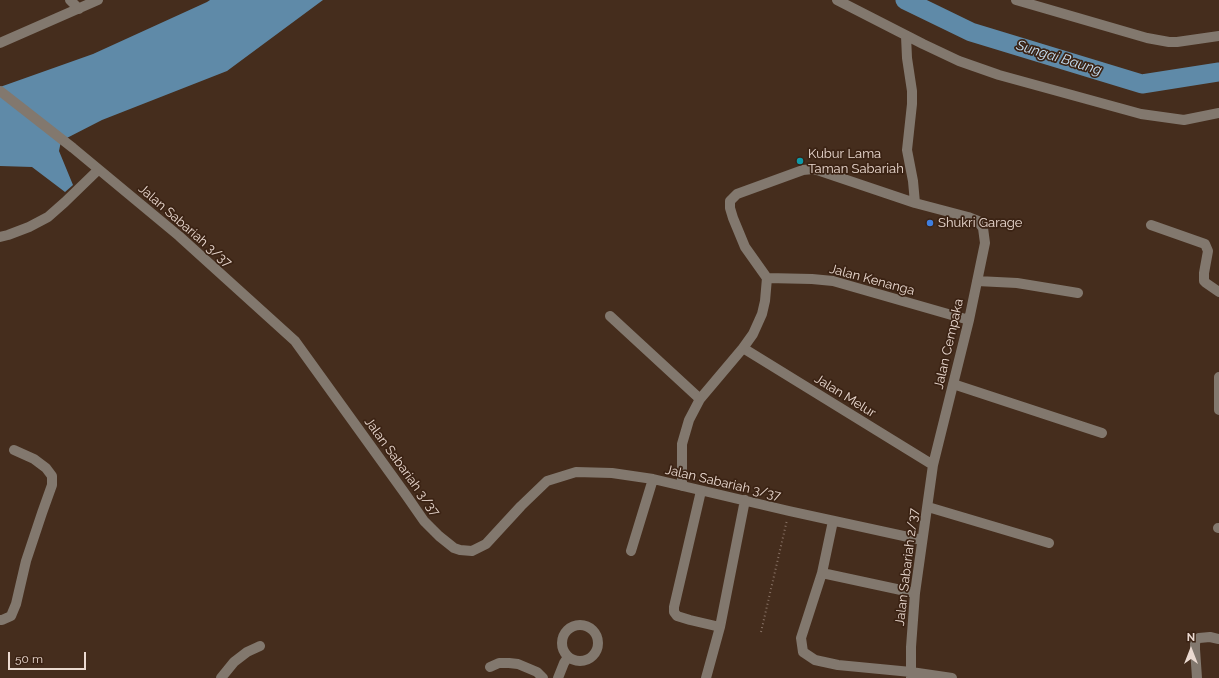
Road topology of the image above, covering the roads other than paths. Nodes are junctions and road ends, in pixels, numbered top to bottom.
1 (70, 0) edge
2 (98, 0) edge
3 (837, 0) edge
4 (1016, 0) edge
5 (1043, 3) edge
6 (79, 9) junction
7 (906, 36) junction
8 (1219, 36) edge
9 (0, 44) edge
10 (0, 91) edge
11 (1219, 112) edge
12 (98, 170) junction
13 (915, 203) junction
14 (1151, 225) dead end
15 (0, 237) edge
16 (767, 278) junction
17 (977, 280) junction
18 (1219, 292) edge
19 (1078, 293) dead end
20 (610, 316) dead end
21 (969, 320) junction
22 (743, 348) junction
23 (1219, 377) edge
24 (953, 384) junction
25 (700, 398) junction
26 (1219, 410) edge
27 (1102, 434) dead end
28 (14, 450) dead end
29 (933, 465) junction
30 (654, 479) junction
31 (682, 486) junction
32 (701, 491) junction
33 (745, 500) junction
34 (928, 507) junction
35 (833, 521) junction
36 (922, 540) junction
37 (1049, 543) dead end
38 (632, 551) dead end
39 (822, 573) junction
40 (916, 593) junction
41 (0, 620) edge
42 (720, 627) junction
43 (1219, 639) edge
44 (260, 646) dead end
45 (568, 657) dead end
46 (490, 666) dead end
47 (911, 675) edge
48 (221, 678) edge
49 (543, 678) edge
50 (558, 678) edge
51 (706, 678) edge
52 (952, 678) edge
53 (1197, 678) edge

1 - 6 street
2 - 6 street
3 - 7 street
4 - 5 street
5 - 8 street
6 - 9 street
7 - 11 street
7 - 13 street
10 - 12 street, Jalan Sabariah 3/37
12 - 15 street
12 - 30 street, Jalan Sabariah 3/37
13 - 16 street
13 - 17 street, Jalan Cempaka
14 - 18 street
16 - 21 street, Jalan Kenanga
16 - 22 street
17 - 19 street
17 - 21 street, Jalan Cempaka
20 - 25 street
21 - 24 street, Jalan Cempaka
22 - 25 street
22 - 29 street, Jalan Melur
23 - 26 street
24 - 27 street
24 - 29 street, Jalan Cempaka
25 - 31 street
28 - 41 street
29 - 34 street, Jalan Sabariah 2/37
30 - 31 street, Jalan Sabariah 3/37
30 - 38 street
31 - 32 street, Jalan Sabariah 3/37
32 - 33 street, Jalan Sabariah 3/37
32 - 42 street
33 - 35 street, Jalan Sabariah 3/37
33 - 42 street
34 - 36 street, Jalan Sabariah 2/37
34 - 37 street
35 - 36 street, Jalan Sabariah 3/37
35 - 39 street
36 - 40 street, Jalan Sabariah 2/37
39 - 40 street
39 - 47 street
40 - 47 street, Jalan Sabariah 2/37
42 - 51 street
43 - 53 street
44 - 48 street
45 - 50 street
46 - 49 street
47 - 52 street

